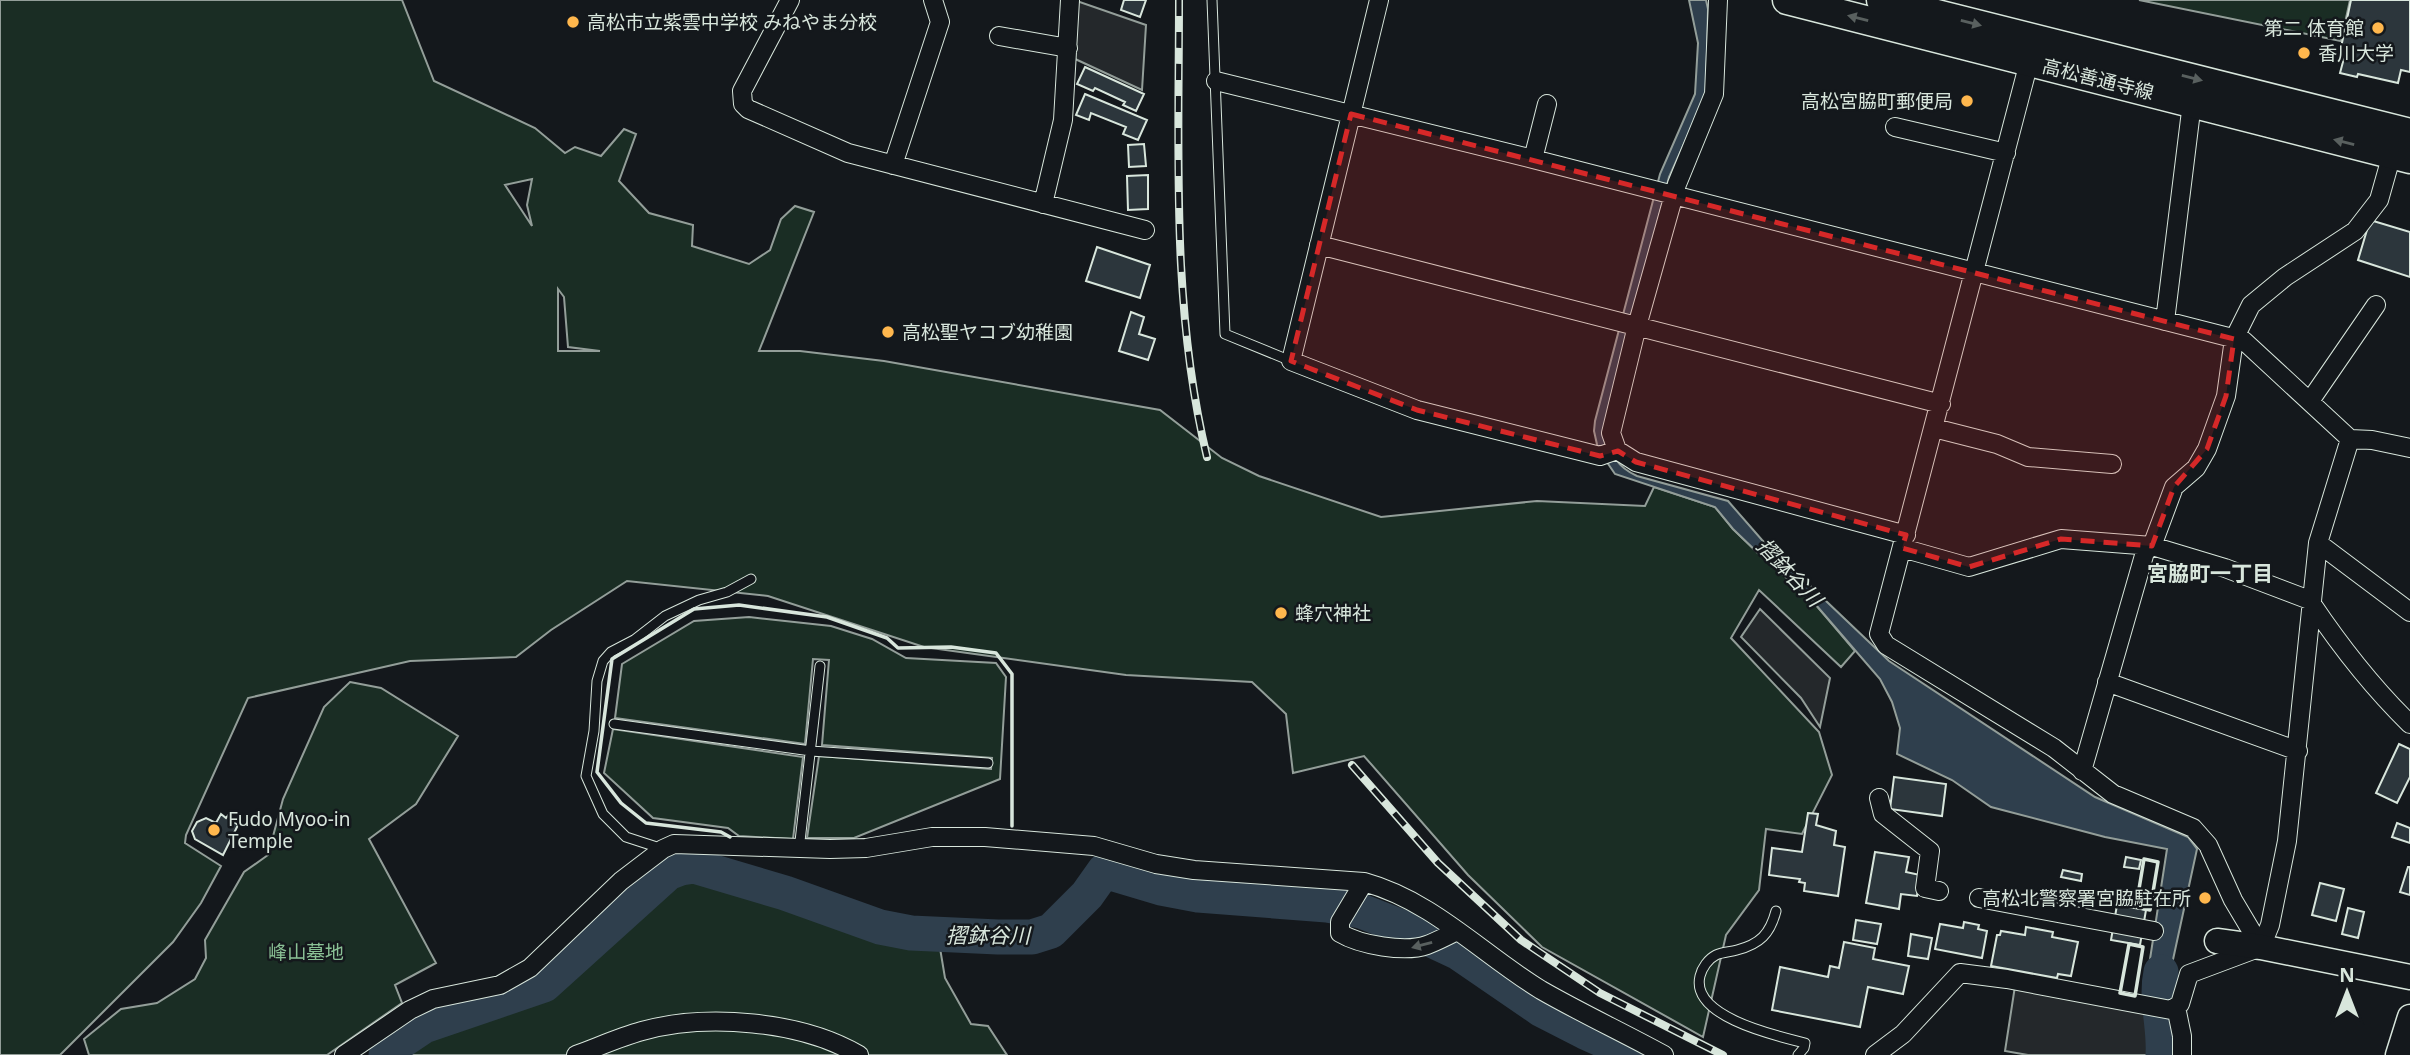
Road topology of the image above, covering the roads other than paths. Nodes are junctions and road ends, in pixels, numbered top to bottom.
1 (790, 0) edge
2 (933, 0) edge
3 (1070, 0) edge
4 (1212, 0) edge
5 (1379, 0) edge
6 (1718, 0) edge
7 (1787, 0) edge
8 (1881, 0) edge
9 (1932, 6) edge
10 (999, 36) dead end
11 (1068, 48) junction
12 (2029, 62) junction
13 (1216, 81) junction
14 (2192, 103) junction
15 (1547, 104) dead end
16 (1351, 114) junction
17 (1895, 127) dead end
18 (2404, 149) edge
19 (2006, 153) junction
20 (1533, 159) junction
21 (893, 165) junction
22 (1665, 193) junction
23 (1043, 204) junction
24 (1145, 230) dead end
25 (1319, 245) junction
26 (1975, 272) junction
27 (2376, 305) dead end
28 (2165, 321) junction
29 (1631, 325) junction
30 (2234, 339) junction
31 (1291, 361) junction
32 (2310, 401) junction
33 (1941, 404) junction
34 (1934, 428) junction
35 (2350, 439) junction
36 (2410, 448) edge
37 (1610, 453) junction
38 (2112, 464) dead end
39 (1904, 541) junction
40 (2318, 543) junction
41 (2152, 546) junction
42 (751, 579) dead end
43 (2312, 602) junction
44 (2410, 612) edge
45 (2335, 638) junction
46 (2307, 647) junction
47 (820, 666) dead end
48 (2107, 682) junction
49 (614, 724) dead end
50 (2410, 724) edge
51 (811, 751) junction
52 (2298, 751) junction
53 (988, 763) dead end
54 (2082, 771) junction
55 (1879, 798) dead end
56 (663, 849) junction
57 (799, 850) junction
58 (1364, 882) junction
59 (1939, 891) dead end
60 (1979, 898) dead end
61 (1776, 911) dead end
62 (2154, 930) dead end
63 (1458, 931) junction
64 (2217, 941) dead end
65 (2261, 947) junction
66 (2410, 977) edge
67 (2168, 1008) junction
68 (2410, 1017) edge
69 (344, 1055) edge
70 (576, 1055) edge
71 (859, 1055) edge
72 (1664, 1055) edge
73 (1798, 1055) edge
74 (1875, 1055) edge
75 (2182, 1055) edge
76 (2398, 1055) edge

1 - 21 street
2 - 21 street
3 - 11 street
4 - 13 lane
5 - 16 street
6 - 22 street
12 -> 7 main road, 高松善通寺線
8 - 9 main road, 高松善通寺線
9 -> 18 main road, 高松善通寺線
10 - 11 street
11 - 23 street
12 - 14 main road, 高松善通寺線
12 - 19 street
13 - 16 street
13 - 31 lane
18 -> 14 main road, 高松善通寺線
14 - 28 street
15 - 20 street
16 - 20 street
16 - 25 street
17 - 19 street
18 - 30 street
19 - 26 street
20 - 22 street
21 - 23 street
22 - 26 street
22 - 29 street
23 - 24 street
25 - 29 street
25 - 31 street
26 - 28 street
26 - 33 street
27 - 32 street
28 - 30 street
29 - 33 street
29 - 37 street
30 - 32 street
30 - 41 street
31 - 37 street
32 - 35 street
33 - 34 street
34 - 38 street
34 - 39 street
35 - 36 street
35 - 40 street
37 - 39 street
39 - 41 street
39 - 54 street
40 - 43 street
40 - 44 street
41 - 43 street
41 - 48 street
42 - 56 lane
43 - 45 street
43 - 46 street
45 - 46 street
45 - 50 street
46 - 52 street
47 - 51 lane
48 - 52 street
48 - 54 street
49 - 51 lane
51 - 53 lane
51 - 57 lane
52 - 65 street
54 - 65 street
55 - 59 street
56 - 57 street
56 - 69 street
57 - 58 street
58 - 63 street
63 -> 58 street
60 - 62 street
61 - 73 lane
63 - 72 street
64 - 65 street
65 - 66 street
65 - 67 street
67 - 74 street
67 - 75 street
68 - 76 street
70 - 71 street

